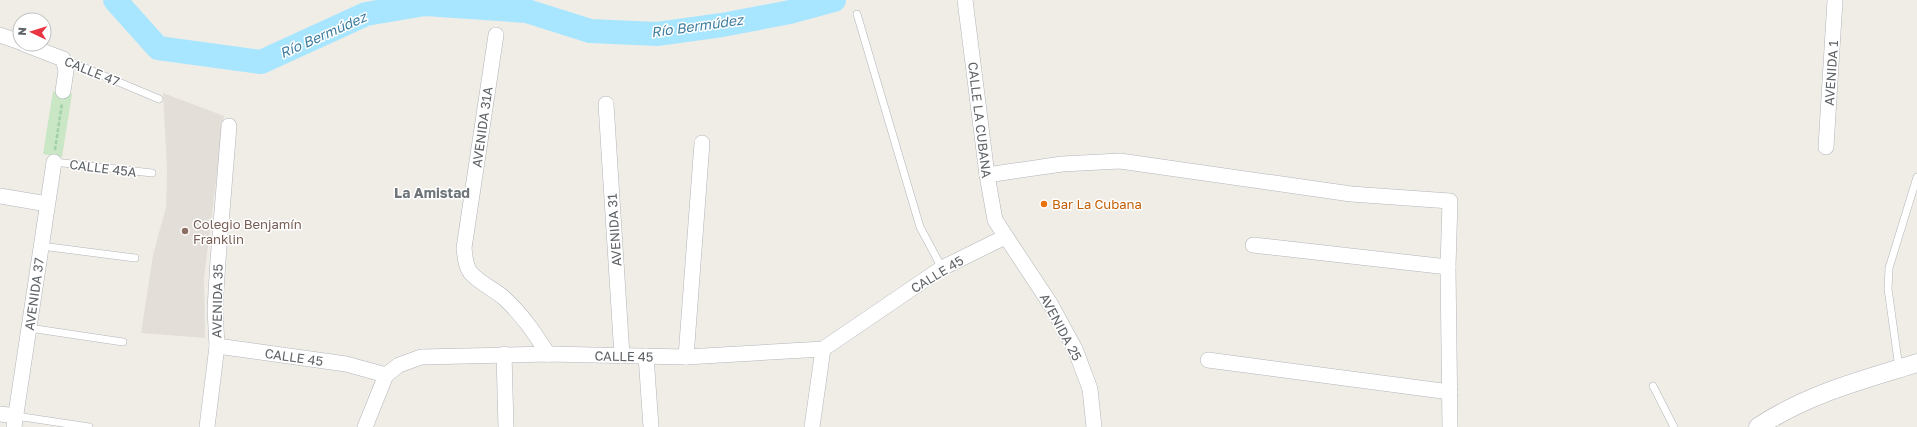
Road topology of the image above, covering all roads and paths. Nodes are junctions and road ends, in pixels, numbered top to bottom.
1 (965, 0) edge
2 (1835, 0) edge
3 (857, 14) dead end
4 (0, 35) edge
5 (496, 35) dead end
6 (12, 39) edge
7 (45, 52) edge
8 (63, 59) junction
9 (63, 91) joint
10 (160, 99) dead end
11 (606, 104) dead end
12 (229, 126) dead end
13 (702, 143) dead end
14 (1826, 147) dead end
15 (54, 162) junction
16 (152, 173) dead end
17 (987, 176) junction
18 (1917, 177) edge
19 (0, 196) edge
20 (47, 204) junction
21 (1005, 237) junction
22 (1253, 244) dead end
23 (41, 246) junction
24 (135, 258) dead end
25 (1448, 267) junction
26 (942, 268) junction
27 (29, 328) junction
28 (123, 342) dead end
29 (217, 346) junction
30 (823, 349) junction
31 (504, 354) junction
32 (548, 354) junction
33 (622, 356) junction
34 (646, 356) junction
35 (686, 357) junction
36 (1208, 360) dead end
37 (1917, 363) edge
38 (1899, 368) junction
39 (386, 375) junction
40 (1653, 386) dead end
41 (1450, 392) junction
42 (0, 414) edge
43 (15, 422) edge
44 (89, 427) edge
45 (207, 427) edge
46 (365, 427) edge
47 (506, 427) edge
48 (651, 427) edge
49 (812, 427) edge
50 (1094, 427) edge
51 (1450, 427) edge
52 (1674, 427) edge
53 (1758, 427) edge

1 - 17 street, CALLE LA CUBANA
2 - 14 street, AVENIDA 1
3 - 26 lane
4 - 6 street
5 - 32 street, AVENIDA 31A
7 - 8 street, CALLE 47
8 - 9 street
8 - 10 lane, CALLE 47
9 - 15 path
11 - 33 street, AVENIDA 31
12 - 29 street, AVENIDA 35
13 - 35 street
15 - 16 lane, CALLE 45A
15 - 20 street, AVENIDA 37
17 - 21 street, CALLE LA CUBANA
17 - 25 street
18 - 38 lane
19 - 20 street
20 - 23 street, AVENIDA 37
21 - 26 street, CALLE 45
21 - 50 street, AVENIDA 25
22 - 25 street
23 - 24 lane
23 - 27 street, AVENIDA 37
25 - 41 street
26 - 30 street, CALLE 45
27 - 28 lane
27 - 43 street, AVENIDA 37
29 - 39 street, CALLE 45
29 - 45 street, AVENIDA 35
30 - 35 street, CALLE 45
30 - 49 street
31 - 32 street, CALLE 45
31 - 39 street, CALLE 45
31 - 47 street
32 - 33 street, CALLE 45
33 - 34 street, CALLE 45
34 - 35 street, CALLE 45
34 - 48 street
36 - 41 street
37 - 38 street
38 - 53 street
39 - 46 street
40 - 52 lane
41 - 51 street
42 - 43 street
43 - 44 lane

